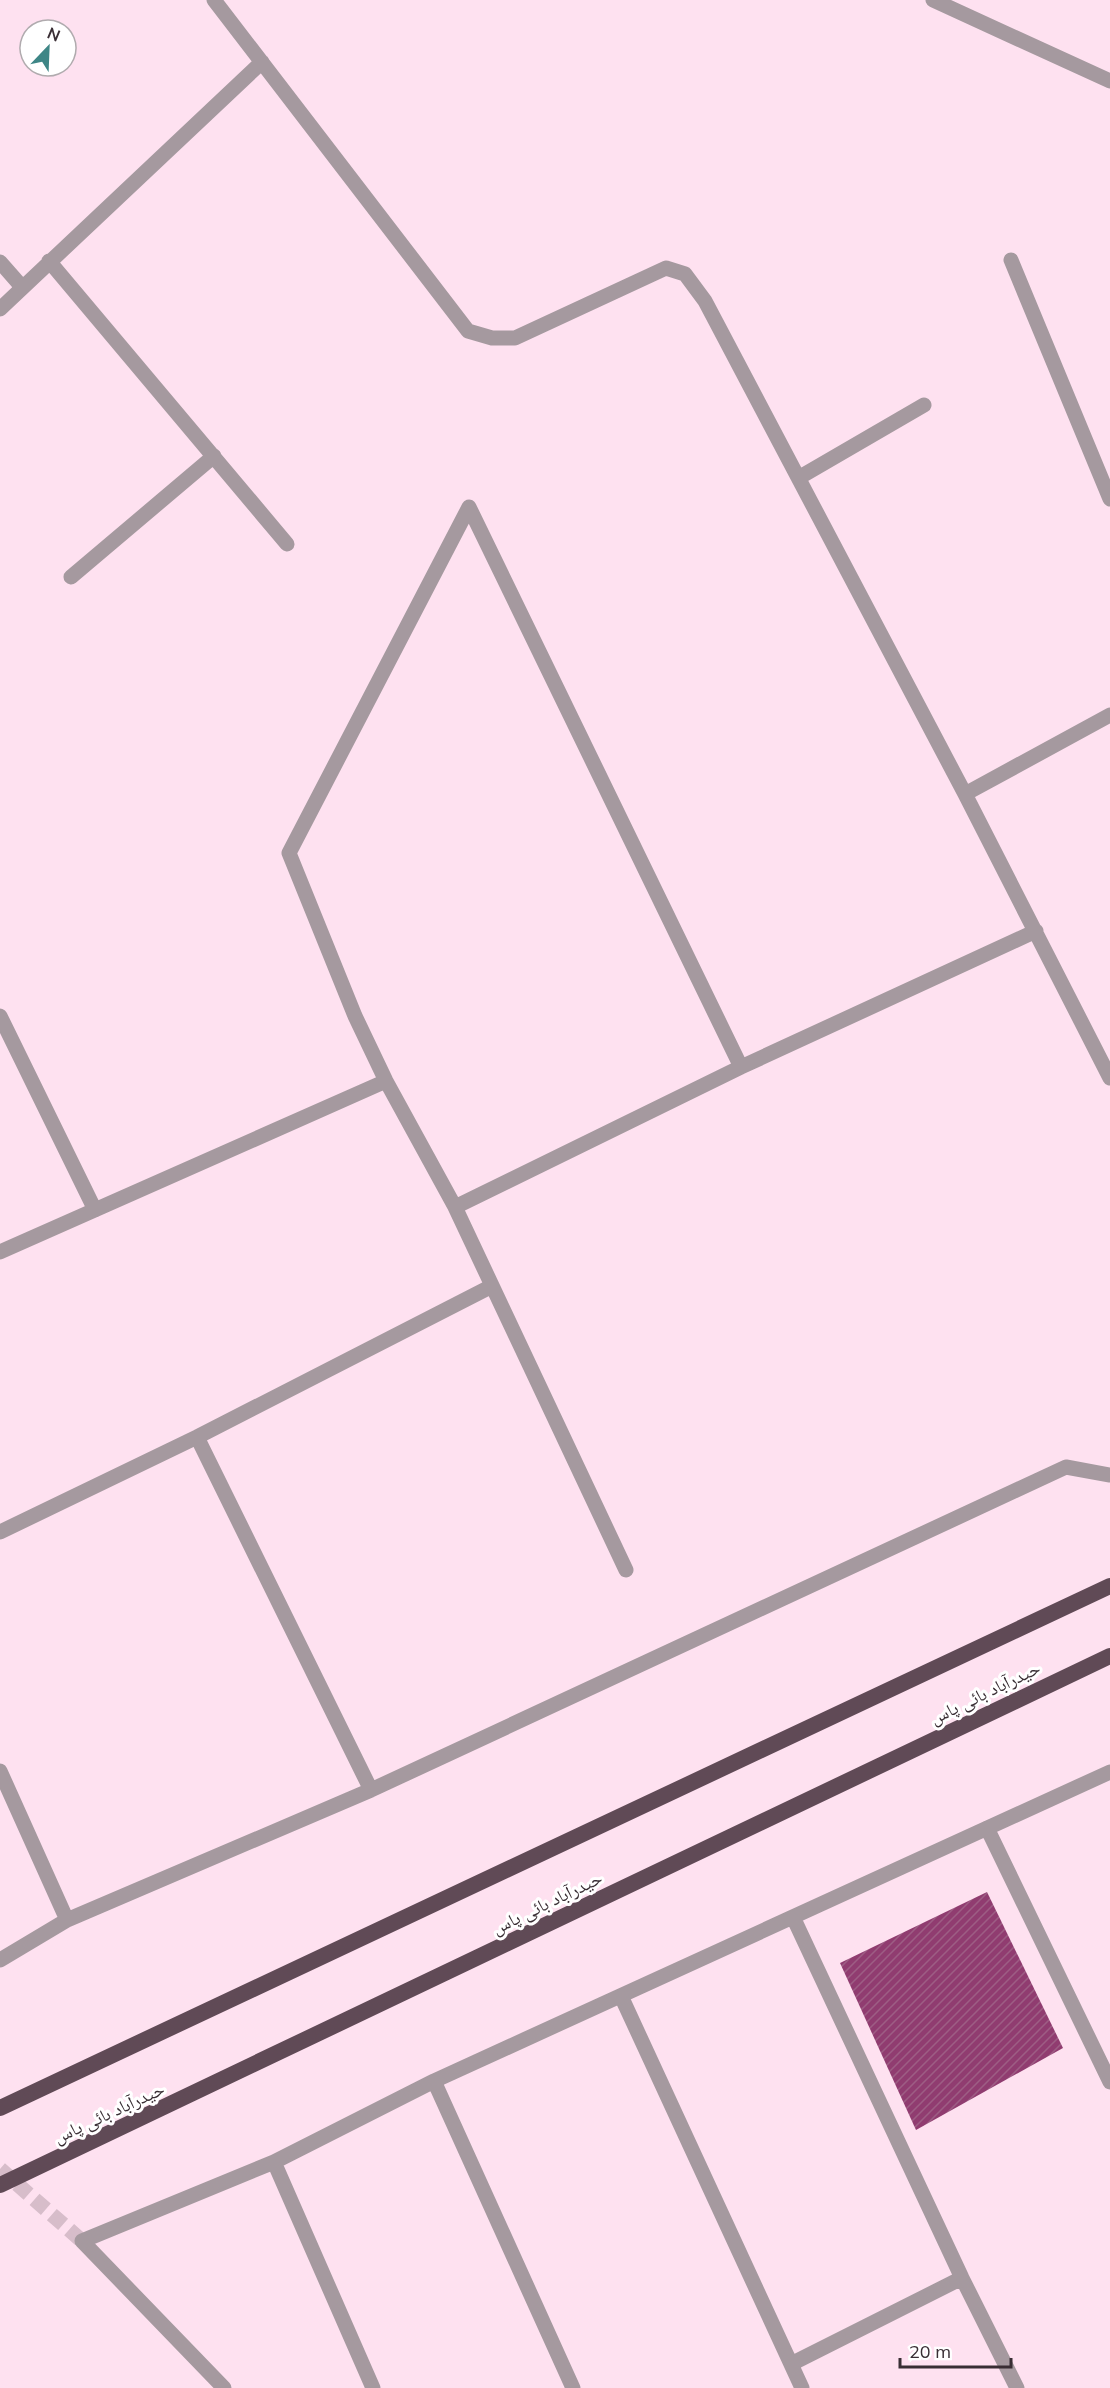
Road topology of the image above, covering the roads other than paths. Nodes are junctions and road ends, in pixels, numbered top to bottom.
1 (214, 0) edge
2 (933, 0) edge
3 (262, 62) junction
4 (1110, 81) edge
5 (1011, 260) dead end
6 (49, 261) junction
7 (0, 262) edge
8 (21, 287) junction
9 (0, 309) edge
10 (924, 405) dead end
11 (214, 456) junction
12 (800, 477) junction
13 (1110, 498) edge
14 (287, 544) dead end
15 (71, 578) dead end
16 (1110, 715) edge
17 (965, 794) junction
18 (1036, 931) junction
19 (0, 1016) edge
20 (741, 1067) junction
21 (1110, 1078) edge
22 (386, 1081) junction
23 (455, 1207) junction
24 (95, 1210) junction
25 (0, 1252) edge
26 (492, 1286) junction
27 (197, 1437) junction
28 (1110, 1475) edge
29 (0, 1532) edge
30 (626, 1570) dead end
31 (1110, 1586) edge
32 (1110, 1656) edge
33 (0, 1771) edge
34 (1110, 1772) edge
35 (371, 1790) junction
36 (987, 1828) junction
37 (793, 1917) junction
38 (67, 1920) junction
39 (0, 1960) edge
40 (621, 1996) junction
41 (434, 2081) junction
42 (1110, 2082) edge
43 (0, 2108) edge
44 (274, 2162) junction
45 (0, 2185) edge
46 (962, 2278) junction
47 (791, 2364) junction
48 (224, 2388) edge
49 (373, 2388) edge
50 (573, 2388) edge
51 (802, 2388) edge
52 (1017, 2388) edge

1 - 3 street
2 - 4 street
3 - 6 street
3 - 12 street
5 - 13 street
6 - 8 street
6 - 11 street
7 - 8 street
8 - 9 street
10 - 12 street
11 - 14 street
11 - 15 street
12 - 17 street
16 - 17 street
17 - 18 street
18 - 20 street
18 - 21 street
19 - 24 street
20 - 22 street
20 - 23 street
22 - 23 street
22 - 24 street
23 - 26 street
24 - 25 street
26 - 27 street
26 - 30 street
27 - 29 street
27 - 35 street
28 - 35 street
31 - 43 highway
32 - 45 highway, حیدرآباد بائی پاس
33 - 38 street
34 - 36 street
35 - 38 street
36 - 37 street
36 - 42 street
37 - 40 street
37 - 46 street
38 - 39 street
40 - 41 street
40 - 47 street
41 - 44 street
41 - 50 street
44 - 48 street
44 - 49 street
46 - 47 street
46 - 52 street
47 - 51 street

